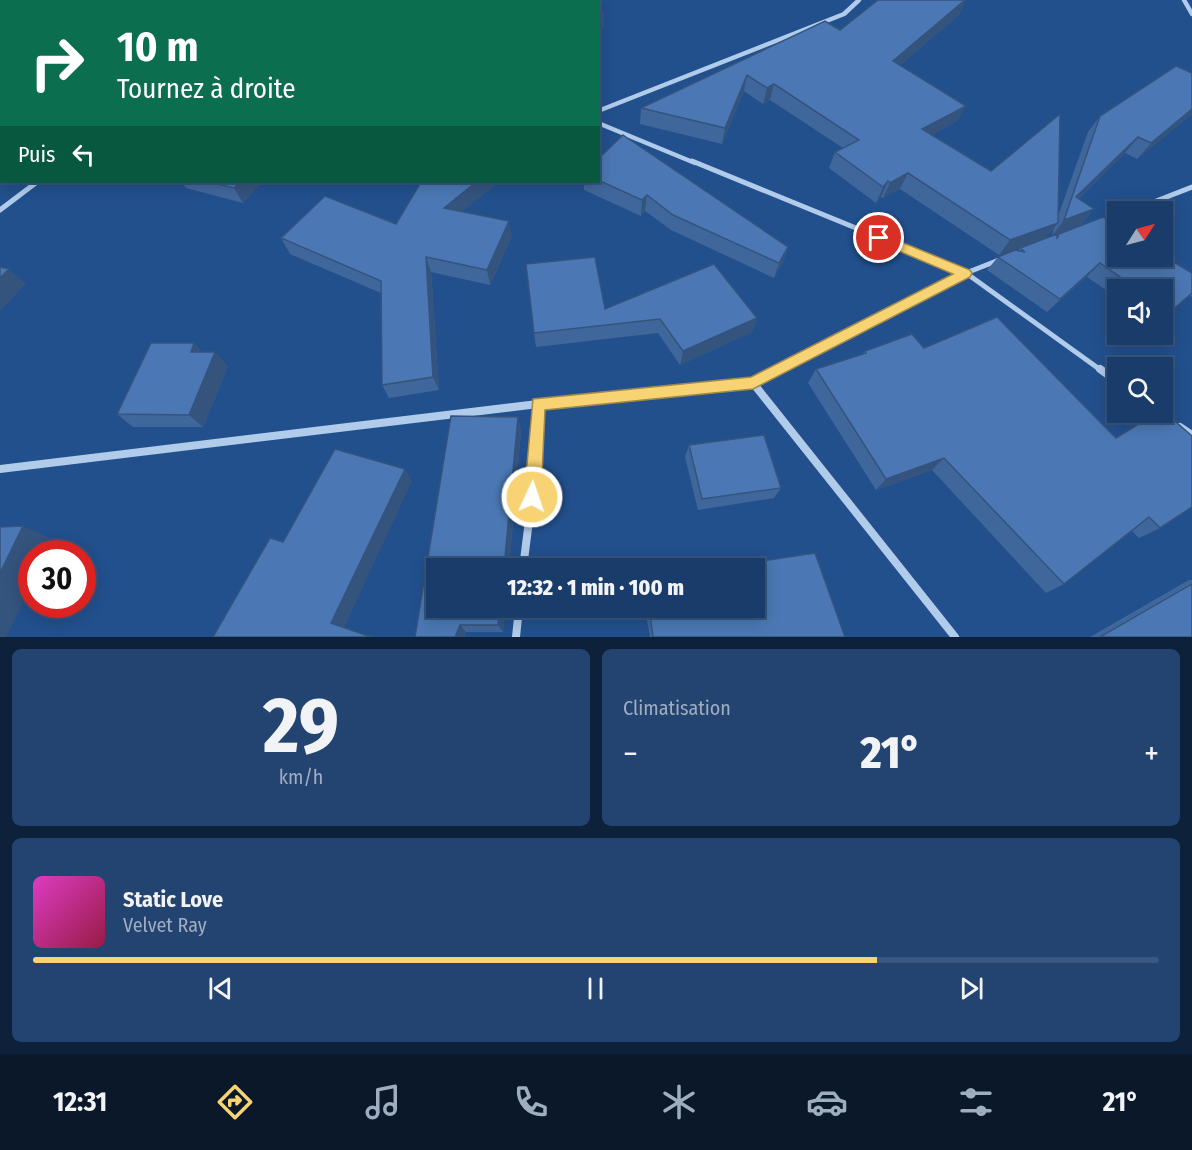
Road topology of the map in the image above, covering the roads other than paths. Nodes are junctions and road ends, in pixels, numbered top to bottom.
1 (859, 0) edge
2 (1184, 0) edge
3 (1192, 14) edge
4 (600, 110) edge
5 (600, 124) edge
6 (36, 183) edge
7 (1192, 187) edge
8 (1156, 201) edge
9 (0, 210) edge
10 (1107, 220) edge
11 (1096, 224) edge
12 (1009, 257) edge
13 (966, 273) junction
14 (1107, 374) edge
15 (753, 383) junction
16 (538, 404) junction
17 (1176, 424) edge
18 (1192, 435) edge
19 (0, 470) edge
20 (524, 558) edge
21 (518, 618) edge
22 (516, 637) edge
23 (955, 637) edge

1 - 4 street
2 - 3 street
5 - 13 street
6 - 9 street
7 - 8 street
10 - 11 street
12 - 13 street
13 - 14 street
13 - 15 street
15 - 16 street
15 - 23 street
16 - 19 street
16 - 20 street
17 - 18 street
21 - 22 street

